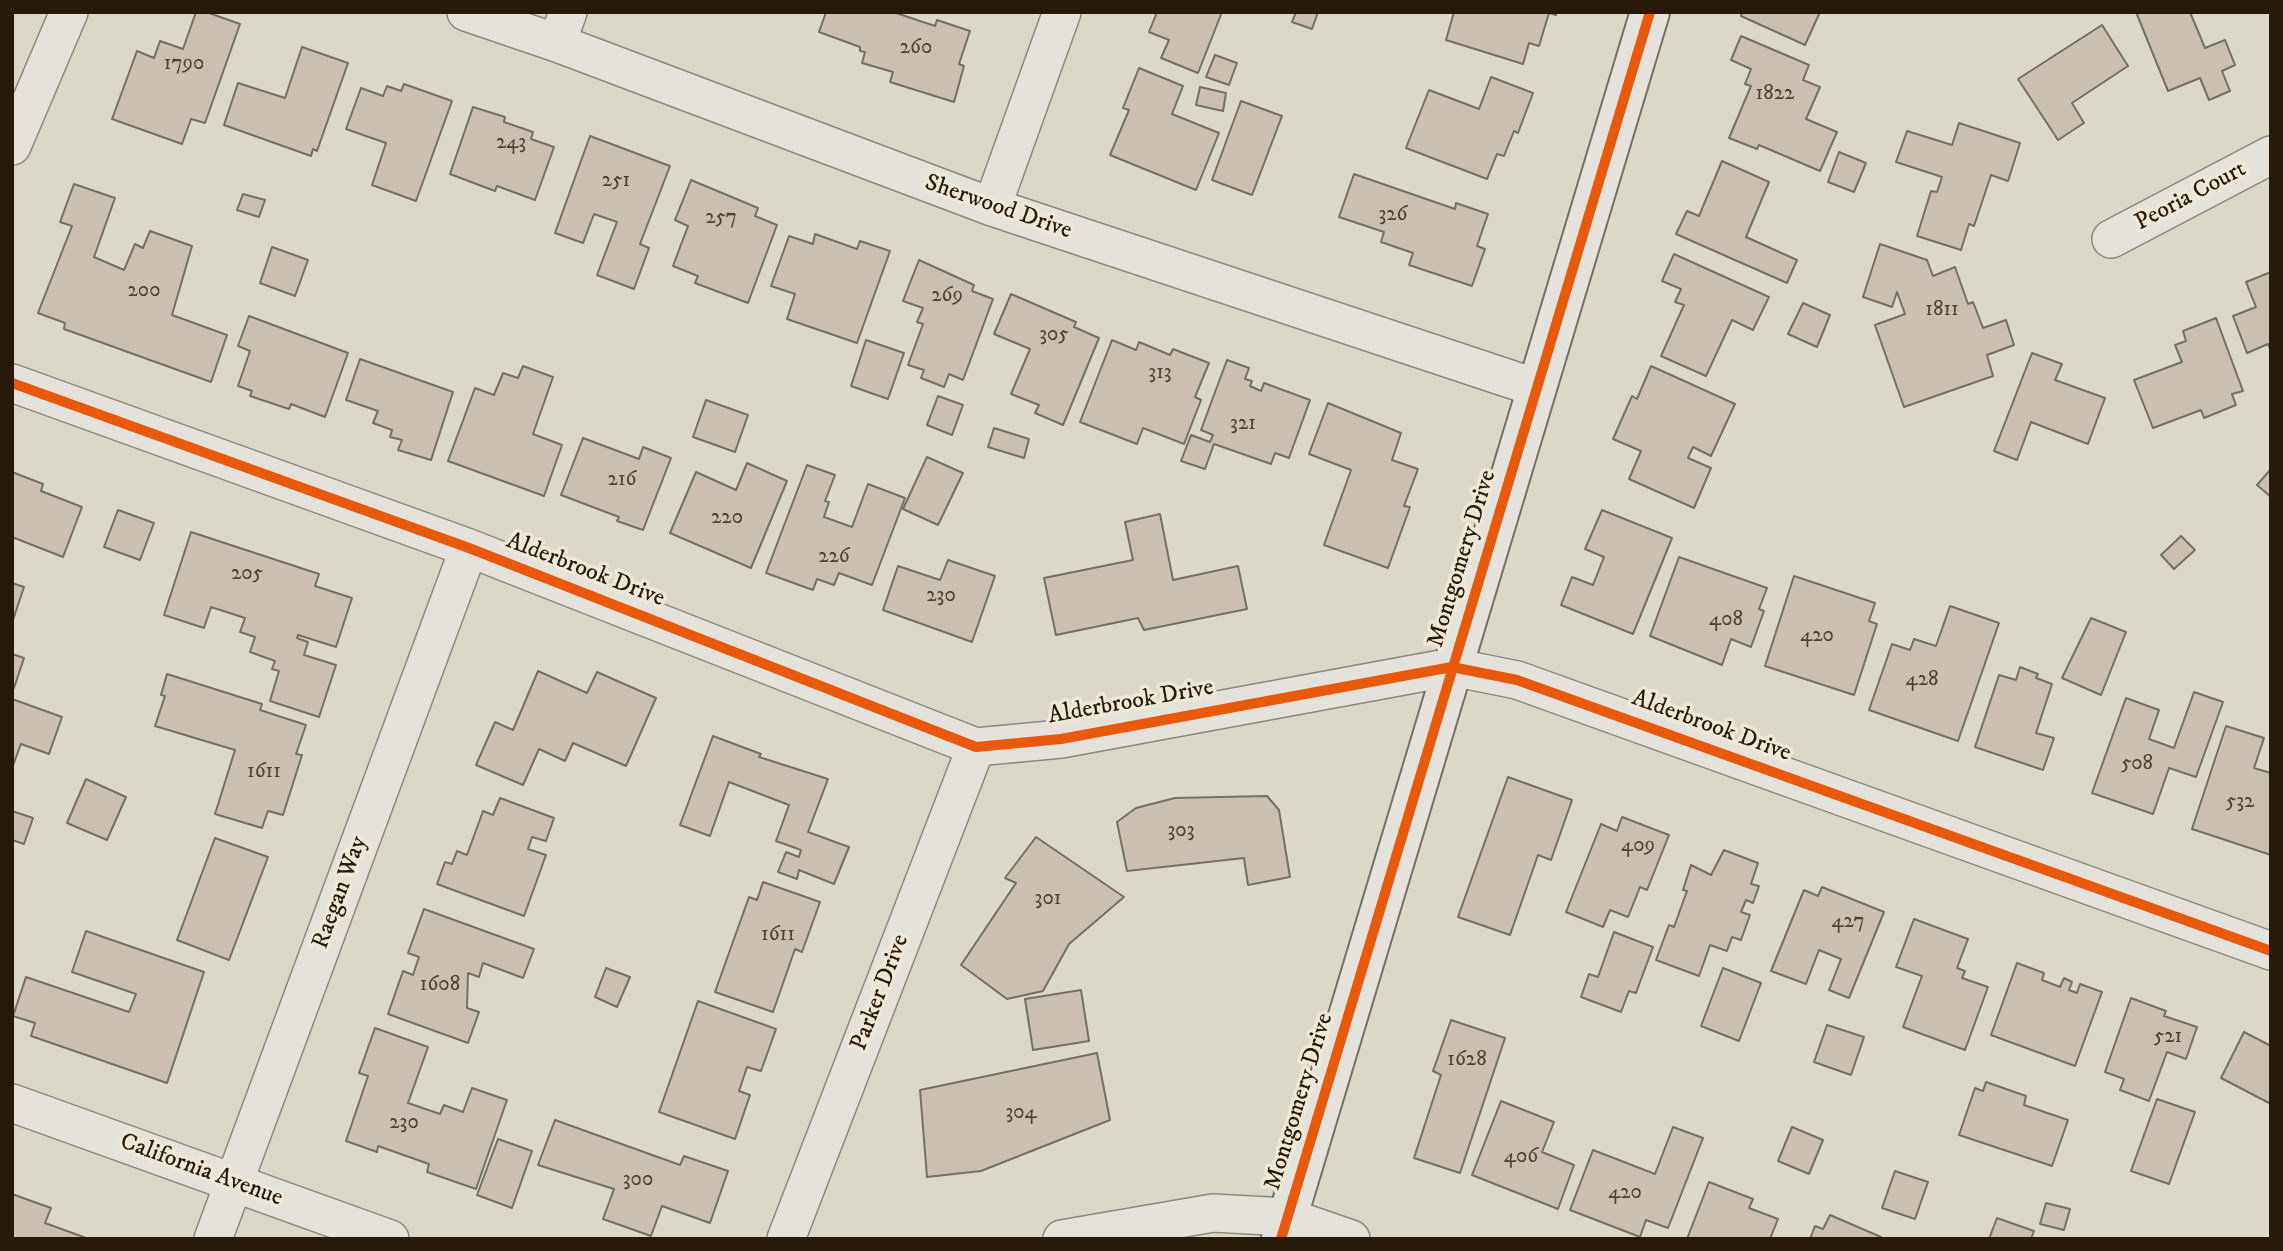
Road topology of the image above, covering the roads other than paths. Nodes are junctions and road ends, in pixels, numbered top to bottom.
1 (69, 12) edge
2 (466, 12) edge
3 (1062, 12) edge
4 (1650, 12) edge
5 (562, 27) edge
6 (12, 146) edge
7 (2271, 155) edge
8 (992, 207) junction
9 (2111, 239) dead end
10 (12, 383) edge
11 (1536, 388) junction
12 (469, 548) junction
13 (1452, 667) junction
14 (976, 747) junction
15 (2271, 951) edge
16 (12, 1103) edge
17 (234, 1182) junction
18 (1284, 1228) edge
19 (214, 1239) edge
20 (390, 1239) edge
21 (786, 1239) edge
22 (1062, 1239) edge
23 (1351, 1239) edge

1 - 6 street
2 - 5 street, Sherwood Drive
3 - 8 street
4 - 11 main road, Montgomery Drive
5 - 8 street, Sherwood Drive
7 - 9 street, Peoria Court
8 - 11 street, Sherwood Drive
10 - 12 street, Alderbrook Drive
11 - 13 main road, Montgomery Drive
12 - 14 street, Alderbrook Drive
12 - 17 street, Raegan Way
13 - 14 street, Alderbrook Drive
13 - 15 street, Alderbrook Drive
13 - 18 main road, Montgomery Drive
14 - 21 street, Parker Drive
16 - 17 street, California Avenue
17 - 19 street, Raegan Way
17 - 20 street, California Avenue
18 - 22 street
18 - 23 street

